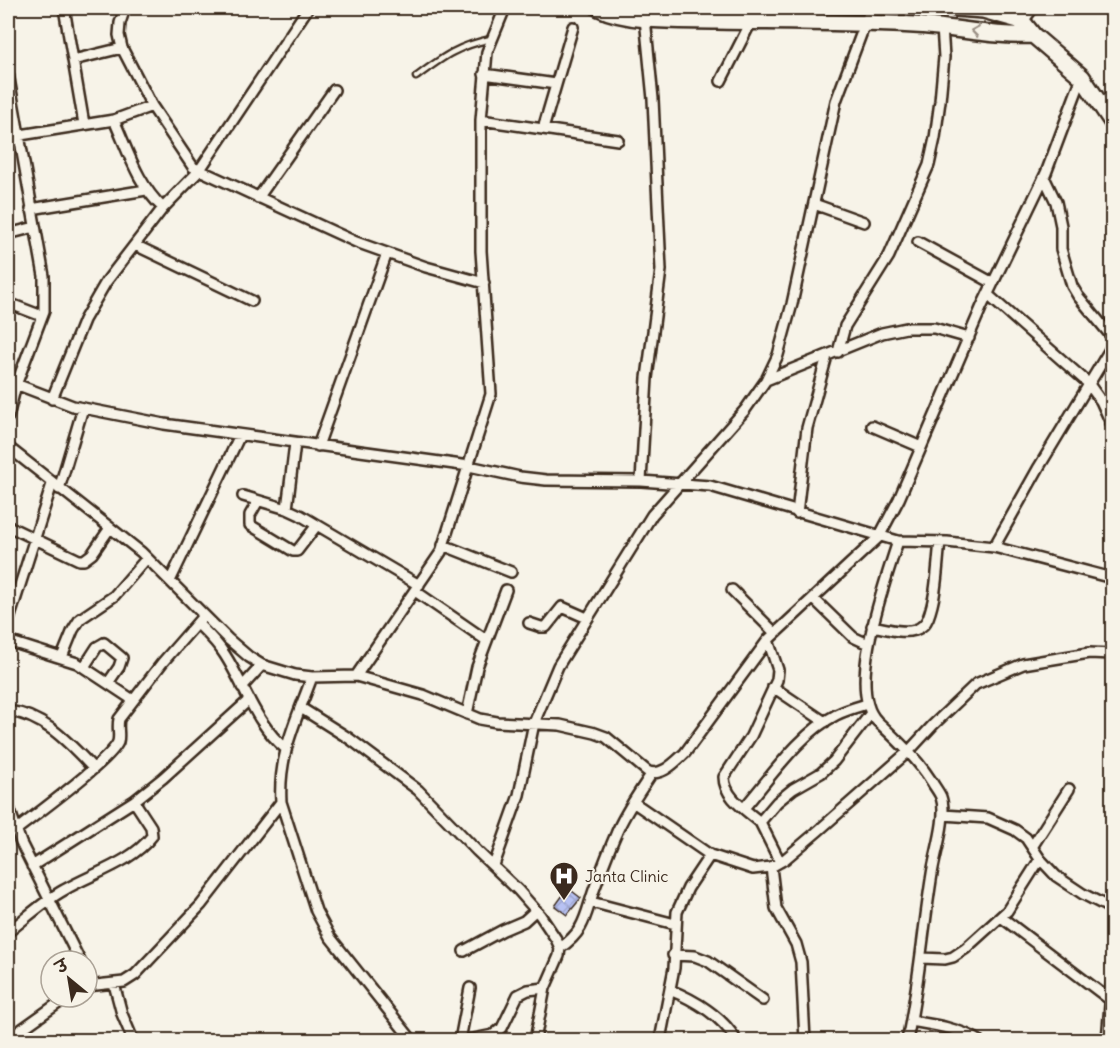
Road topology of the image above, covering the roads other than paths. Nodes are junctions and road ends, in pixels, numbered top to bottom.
1 (64, 8) edge
2 (125, 8) edge
3 (308, 8) edge
4 (599, 8) edge
5 (871, 8) edge
6 (956, 8) edge
7 (1033, 8) edge
8 (501, 9) edge
9 (643, 13) edge
10 (1022, 21) junction
11 (751, 22) junction
12 (864, 23) junction
13 (573, 27) dead end
14 (942, 27) junction
15 (1033, 35) junction
16 (1012, 36) junction
17 (491, 39) junction
18 (122, 48) junction
19 (73, 60) junction
20 (8, 73) edge
21 (484, 74) junction
22 (416, 77) dead end
23 (1082, 77) junction
24 (721, 81) dead end
25 (556, 84) junction
26 (334, 90) dead end
27 (152, 106) junction
28 (114, 120) junction
29 (481, 120) junction
30 (1113, 122) edge
31 (84, 124) junction
32 (543, 129) junction
33 (19, 135) junction
34 (8, 137) edge
35 (618, 140) dead end
36 (199, 171) junction
37 (1044, 177) junction
38 (146, 190) junction
39 (258, 198) junction
40 (814, 204) junction
41 (163, 208) junction
42 (32, 209) junction
43 (864, 222) dead end
44 (35, 227) junction
45 (8, 234) edge
46 (918, 242) dead end
47 (135, 245) junction
48 (387, 253) junction
49 (484, 283) junction
50 (993, 283) junction
51 (988, 295) junction
52 (252, 301) dead end
53 (8, 303) edge
54 (42, 316) junction
55 (969, 338) junction
56 (1113, 338) edge
57 (1113, 346) edge
58 (838, 352) junction
59 (827, 356) junction
60 (766, 380) junction
61 (12, 383) edge
62 (1088, 383) junction
63 (52, 399) junction
64 (83, 408) junction
65 (8, 417) edge
66 (1113, 425) edge
67 (872, 426) dead end
68 (240, 435) junction
69 (295, 443) junction
70 (318, 446) junction
71 (8, 447) edge
72 (921, 447) junction
73 (469, 466) junction
74 (641, 481) junction
75 (682, 483) junction
76 (56, 487) junction
77 (243, 496) dead end
78 (258, 501) junction
79 (287, 508) junction
80 (797, 513) junction
81 (317, 525) junction
82 (8, 526) edge
83 (110, 528) junction
84 (879, 537) junction
85 (34, 538) junction
86 (897, 542) junction
87 (940, 542) junction
88 (443, 545) junction
89 (994, 547) junction
90 (147, 558) junction
91 (512, 572) dead end
92 (1113, 578) edge
93 (170, 581) junction
94 (417, 588) junction
95 (506, 590) dead end
96 (732, 590) dead end
97 (814, 599) junction
98 (204, 615) junction
99 (587, 618) junction
100 (8, 623) edge
101 (196, 623) junction
102 (530, 623) dead end
103 (872, 626) junction
104 (772, 637) junction
105 (486, 640) junction
106 (8, 641) edge
107 (868, 644) junction
108 (1113, 654) edge
109 (62, 657) junction
110 (262, 665) junction
111 (84, 667) junction
112 (356, 676) junction
113 (312, 677) junction
114 (108, 682) junction
115 (242, 687) junction
116 (773, 687) junction
117 (133, 700) junction
118 (249, 700) junction
119 (301, 708) junction
120 (869, 708) junction
121 (8, 711) edge
122 (467, 714) junction
123 (825, 722) junction
124 (534, 723) junction
125 (286, 749) junction
126 (909, 751) junction
127 (93, 768) junction
128 (652, 773) junction
129 (1069, 789) dead end
130 (134, 801) junction
131 (281, 802) junction
132 (633, 802) junction
133 (744, 808) junction
134 (8, 809) edge
135 (943, 815) junction
136 (760, 822) junction
137 (16, 830) junction
138 (1032, 847) junction
139 (710, 855) junction
140 (1040, 859) junction
141 (494, 865) junction
142 (776, 865) junction
143 (32, 866) junction
144 (49, 900) junction
145 (591, 902) junction
146 (1113, 909) edge
147 (536, 910) junction
148 (1000, 917) junction
149 (675, 924) junction
150 (8, 932) edge
151 (560, 948) junction
152 (74, 949) edge
153 (464, 951) dead end
154 (673, 955) junction
155 (921, 958) junction
156 (1113, 981) edge
157 (114, 984) junction
158 (99, 985) edge
159 (471, 988) dead end
160 (545, 988) junction
161 (670, 990) junction
162 (1109, 999) junction
163 (764, 1000) dead end
164 (50, 1009) edge
165 (911, 1021) junction
166 (8, 1039) edge
167 (409, 1040) edge
168 (133, 1041) edge
169 (460, 1041) edge
170 (468, 1041) edge
171 (535, 1041) edge
172 (660, 1041) edge
173 (736, 1041) edge
174 (805, 1041) edge
175 (907, 1041) edge
176 (978, 1041) edge
177 (1107, 1041) edge

1 - 19 street
2 - 18 street
3 - 36 street
4 - 9 main road
5 - 12 street
6 - 10 main road
7 - 10 street
8 - 17 street
9 - 11 main road
9 - 74 street
10 - 15 main road
10 - 16 street
11 - 12 main road
11 - 24 street
12 - 14 main road
12 - 40 street
13 - 25 street
16 -> 14 main road
14 - 58 street
15 - 16 main road
15 - 23 main road
17 - 21 street
17 - 22 lane
18 - 19 street
18 - 27 street
19 - 31 street
20 - 33 street
21 - 25 street
21 - 29 street
23 - 30 main road
23 - 37 street
25 - 32 street
26 - 39 street
27 - 28 street
27 - 36 street
28 - 31 street
28 - 38 street
29 - 32 street
29 - 49 street
31 - 33 street
32 - 35 street
33 - 34 street
33 - 42 street
36 - 39 street
36 - 41 street
37 - 50 street
37 - 56 street
38 - 41 street
38 - 42 street
39 - 48 street
40 - 43 street
40 - 60 street
41 - 47 street
42 - 44 street
44 - 45 street
44 - 54 street
46 - 50 street
47 - 52 street
47 - 63 street
48 - 49 street
48 - 70 street
49 - 73 street
50 - 51 street
51 - 55 street
51 - 62 street
53 - 54 street
54 - 61 street
55 - 58 street
55 - 72 street
57 - 62 street
58 - 59 street
59 - 60 street
59 - 80 street
60 - 75 street
61 - 63 street
61 - 65 street
62 - 66 street
62 - 89 street
63 - 64 street
64 - 68 street
64 - 76 street
67 - 72 street
68 - 69 street
68 - 93 street
69 - 70 street
69 - 79 street
70 - 73 street
71 - 76 street
72 - 84 street
73 - 74 street
73 - 88 street
74 - 75 street
75 - 80 street
75 - 99 street
76 - 83 street
76 - 85 street
77 - 78 street
78 - 79 street
78 - 81 street
79 - 81 street
80 - 84 street
81 - 94 street
82 - 85 street
83 - 85 street
83 - 90 street
84 - 86 street
84 - 97 street
85 - 100 street
86 - 87 street
86 - 103 street
87 - 89 street
87 - 103 street
88 - 91 street
88 - 94 street
89 - 92 street
90 - 93 street
90 - 109 street
93 - 98 street
94 - 105 street
94 - 112 street
95 - 105 street
96 - 104 street
97 - 104 street
97 - 107 street
98 - 101 street
98 - 110 street
99 - 102 street
99 - 124 street
101 - 115 street
101 - 117 street
103 - 107 street
104 - 116 street
104 - 128 street
105 - 122 street
106 - 109 street
107 - 120 street
108 - 126 street
109 - 111 street
110 - 113 street
110 - 115 street
111 - 114 street
111 - 114 street
112 - 113 street
112 - 122 street
113 - 119 street
114 - 117 street
115 - 118 street
116 - 123 street
116 - 133 street
117 - 127 street
118 - 125 street
118 - 130 street
119 - 125 street
119 - 141 street
120 - 123 street
120 - 126 street
120 - 136 street
121 - 127 street
122 - 124 street
123 - 133 street
124 - 128 street
124 - 141 street
125 - 131 street
126 - 135 street
126 - 142 street
127 - 137 street
128 - 132 street
129 - 138 street
130 - 143 street
130 - 144 street
131 - 157 street
131 - 167 street
132 - 139 street
132 - 145 street
133 - 136 street
134 - 137 street
135 - 138 street
135 - 155 street
136 - 142 street
137 - 143 street
138 - 140 street
139 - 142 street
139 - 149 street
140 - 146 street
140 - 148 street
141 - 147 street
142 - 174 street
143 - 144 street
144 - 150 street
144 - 152 street
145 - 149 street
145 - 151 street
147 - 151 street
147 - 153 street
148 - 155 street
148 - 162 street
149 - 154 street
151 - 160 street
154 - 161 street
154 - 163 street
155 - 165 street
156 - 162 street
157 - 158 street
157 - 168 street
159 - 169 street
160 - 170 street
160 - 171 street
161 - 172 street
161 - 173 street
162 - 177 street
164 - 166 street
165 - 175 street
165 - 176 street

